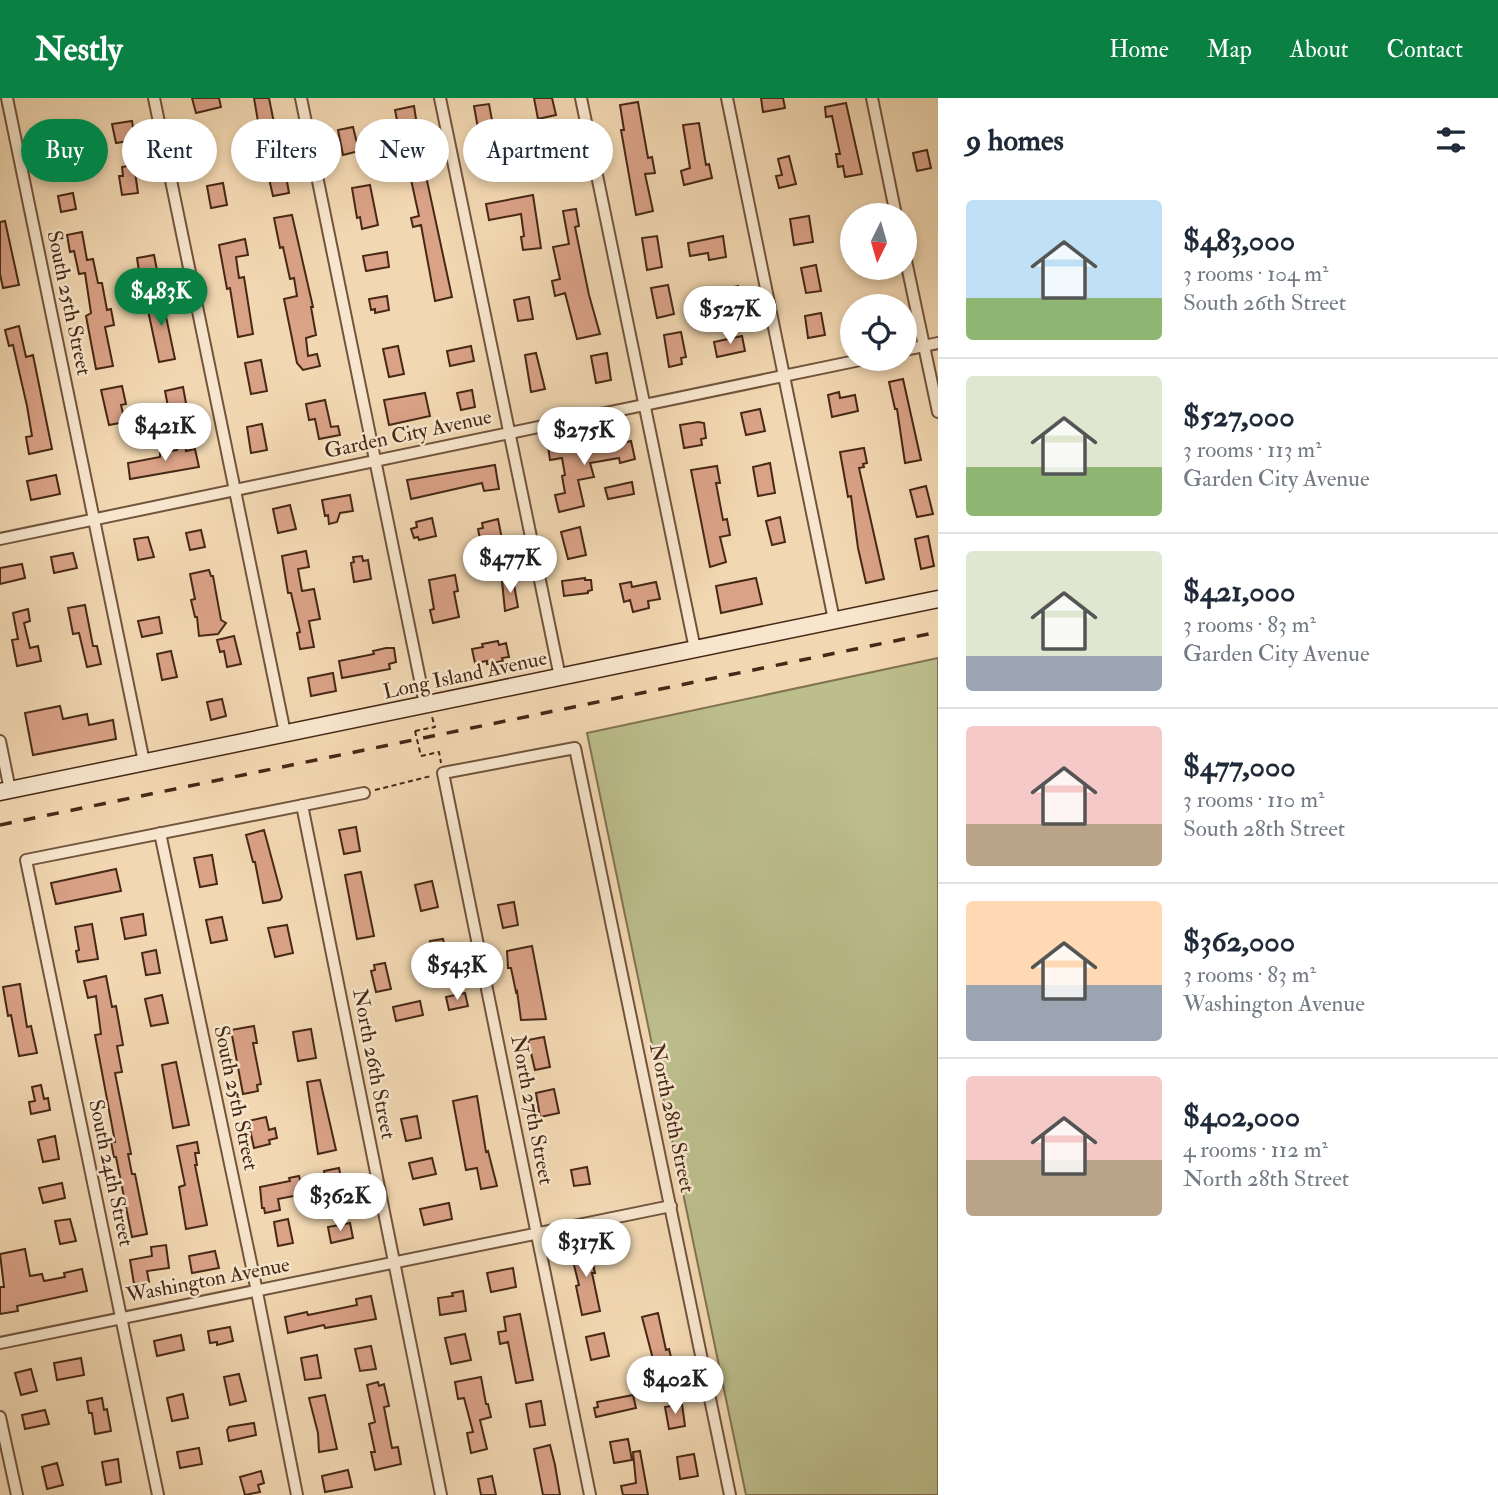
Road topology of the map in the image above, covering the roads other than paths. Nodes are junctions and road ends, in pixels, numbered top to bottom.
1 (7, 98) edge
2 (153, 98) edge
3 (301, 98) edge
4 (440, 98) edge
5 (581, 98) edge
6 (727, 98) edge
7 (872, 98) edge
8 (894, 203) edge
9 (910, 280) edge
10 (938, 343) edge
11 (924, 346) junction
12 (917, 347) edge
13 (840, 364) edge
14 (783, 376) junction
15 (644, 405) junction
16 (938, 412) edge
17 (510, 433) junction
18 (375, 461) junction
19 (234, 490) junction
20 (94, 519) junction
21 (0, 539) edge
22 (938, 599) edge
23 (834, 620) junction
24 (695, 649) junction
25 (560, 677) junction
26 (428, 710) junction
27 (285, 733) junction
28 (0, 741) edge
29 (144, 762) junction
30 (443, 773) joint
31 (5, 791) edge
32 (364, 793) road end
33 (302, 805) junction
34 (160, 834) junction
35 (671, 1206) junction
36 (537, 1231) junction
37 (392, 1262) junction
38 (256, 1290) junction
39 (121, 1317) junction
40 (0, 1342) edge
41 (0, 1417) edge
42 (17, 1495) edge
43 (158, 1495) edge
44 (297, 1495) edge
45 (441, 1495) edge
46 (590, 1495) edge
47 (730, 1495) edge

1 - 20 street, South 25th Street
2 - 19 street
3 - 18 street
4 - 17 street
5 - 15 street
6 - 14 street
7 - 8 street
9 - 11 street
10 - 11 street
11 - 12 street
11 - 16 street
13 - 14 street, Garden City Avenue
14 - 15 street, Garden City Avenue
14 - 23 street
15 - 17 street, Garden City Avenue
15 - 24 street
17 - 18 street, Garden City Avenue
17 - 25 street
18 - 19 street, Garden City Avenue
18 - 26 street
19 - 20 street, Garden City Avenue
19 - 27 street
20 - 21 street, Garden City Avenue
20 - 29 street, South 25th Street
22 - 23 street, Long Island Avenue
23 - 24 street, Long Island Avenue
24 - 25 street, Long Island Avenue
25 - 26 street, Long Island Avenue
26 - 27 street, Long Island Avenue
27 - 29 street, Long Island Avenue
28 - 31 street
29 - 31 street, Long Island Avenue
30 - 35 street, North 28th Street
30 - 36 street, North 27th Street
32 - 33 street
33 - 34 street
33 - 37 street, North 26th Street
34 - 38 street, South 25th Street
34 - 39 street, South 24th Street
35 - 36 street, Washington Avenue
35 - 47 street, North 28th Street
36 - 37 street, Washington Avenue
36 - 46 street, North 27th Street
37 - 38 street, Washington Avenue
37 - 45 street, North 26th Street
38 - 39 street, Washington Avenue
38 - 44 street, South 25th Street
39 - 40 street, Washington Avenue
39 - 43 street, South 24th Street
41 - 42 street

